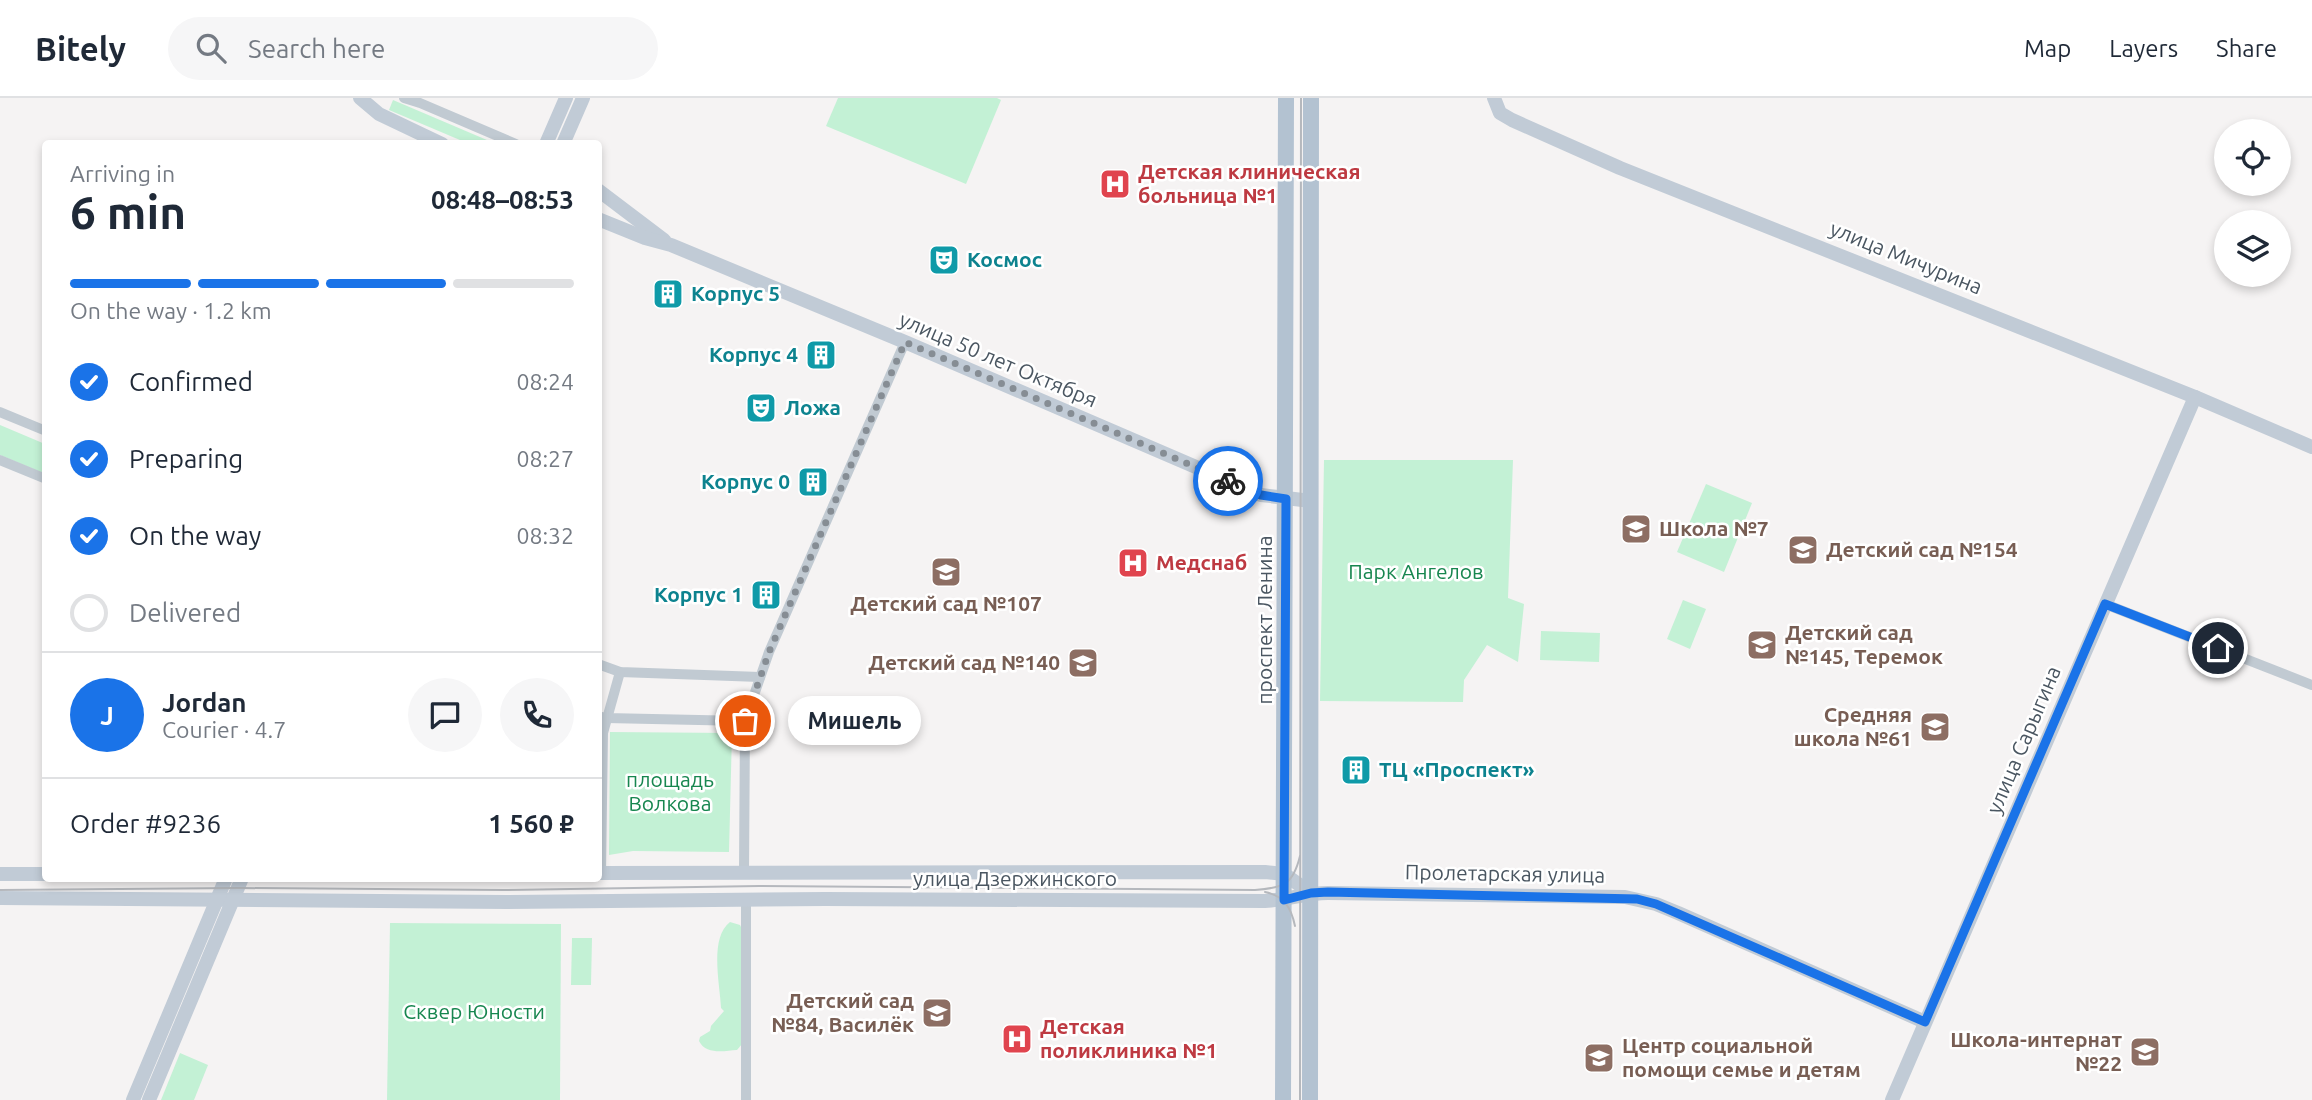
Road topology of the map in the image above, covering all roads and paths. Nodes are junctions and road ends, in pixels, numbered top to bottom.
1 (360, 98) edge
2 (377, 98) edge
3 (404, 98) edge
4 (566, 98) edge
5 (583, 98) edge
6 (1286, 98) edge
7 (1311, 98) edge
8 (1494, 98) edge
9 (417, 100) edge
10 (379, 114) junction
11 (434, 140) edge
12 (507, 140) edge
13 (548, 140) edge
14 (566, 140) edge
15 (602, 193) edge
16 (602, 198) edge
17 (619, 205) junction
18 (602, 221) edge
19 (670, 245) junction
20 (905, 342) junction
21 (2195, 397) junction
22 (0, 412) edge
23 (42, 429) edge
24 (2312, 447) edge
25 (0, 460) edge
26 (42, 477) edge
27 (1286, 499) junction
28 (1311, 501) junction
29 (2105, 604) junction
30 (602, 665) edge
31 (620, 672) junction
32 (760, 677) junction
33 (2312, 685) edge
34 (602, 717) edge
35 (745, 721) junction
36 (602, 780) edge
37 (744, 872) junction
38 (602, 873) edge
39 (0, 874) edge
40 (42, 874) edge
41 (1284, 874) junction
42 (224, 882) edge
43 (240, 882) edge
44 (1311, 893) junction
45 (0, 898) edge
46 (218, 899) junction
47 (234, 899) junction
48 (746, 900) junction
49 (1284, 900) junction
50 (1925, 1022) junction
51 (133, 1100) edge
52 (149, 1100) edge
53 (746, 1100) edge
54 (1283, 1100) edge
55 (1310, 1100) edge
56 (1892, 1100) edge

1 - 10 street
2 - 10 street
3 - 9 street
4 - 13 street
5 - 14 street
6 - 27 main road, проспект Ленина
7 - 28 main road
8 - 21 street, улица Мичурина
9 - 12 street
10 - 11 street
15 - 17 street, улица 50 лет Октября
16 - 17 street
17 - 19 street, улица 50 лет Октября
18 - 19 street, улица 50 лет Октября
19 - 20 street, улица 50 лет Октября
20 - 27 street, улица 50 лет Октября
20 - 32 street
21 - 24 street, улица Мичурина
21 - 29 street, улица Сарыгина
22 - 23 street
25 - 26 street
27 - 28 street, улица 50 лет Октября
27 - 41 main road, проспект Ленина
28 - 44 main road
29 - 33 street
29 - 50 street, улица Сарыгина
30 - 31 street
31 - 32 street
31 - 34 street
32 - 35 street
34 - 35 street
34 - 36 street
35 - 37 street
37 - 38 street, улица Дзержинского
37 - 41 street, улица Дзержинского
39 - 40 street
41 - 44 street
41 - 49 main road, проспект Ленина
42 - 46 street
43 - 47 street
44 - 49 street, улица Дзержинского
44 - 50 street, Пролетарская улица
44 - 55 main road
45 - 46 street, улица Дзержинского
46 - 47 street, улица Дзержинского
46 - 51 street
47 - 48 street, улица Дзержинского
47 - 52 street
48 - 49 street, улица Дзержинского
48 - 53 street
49 - 54 main road, проспект Ленина
50 - 56 street, улица Сарыгина

